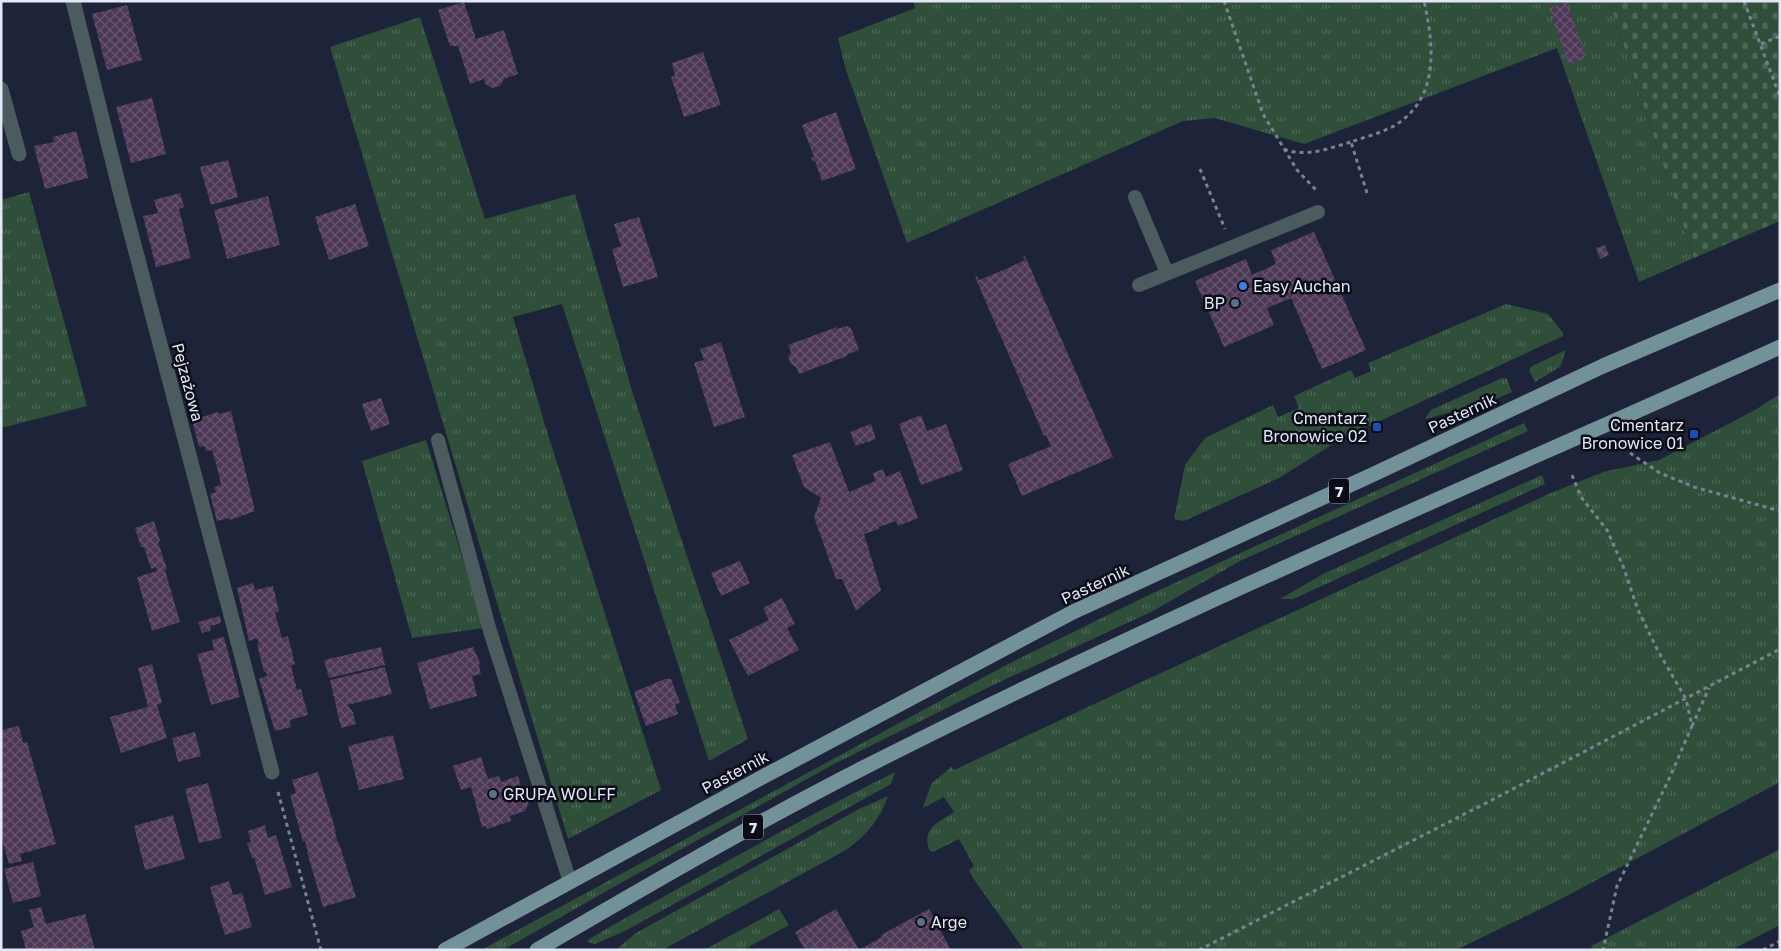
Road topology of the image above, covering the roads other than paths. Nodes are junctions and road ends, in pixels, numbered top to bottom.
1 (73, 1) edge
2 (1, 89) edge
3 (19, 154) dead end
4 (1135, 197) dead end
5 (1318, 212) dead end
6 (1167, 273) junction
7 (1139, 285) dead end
8 (1780, 290) edge
9 (1780, 347) edge
10 (438, 440) dead end
11 (272, 772) road end
12 (570, 882) junction
13 (445, 950) edge
14 (537, 950) edge

1 - 11 street, Pejzażowa
2 - 3 street
4 - 6 lane
5 - 6 lane
6 - 7 lane
8 - 12 main road, Pasternik / 7
9 - 14 main road, 7
10 - 12 lane
12 - 13 main road, Pasternik / 7

